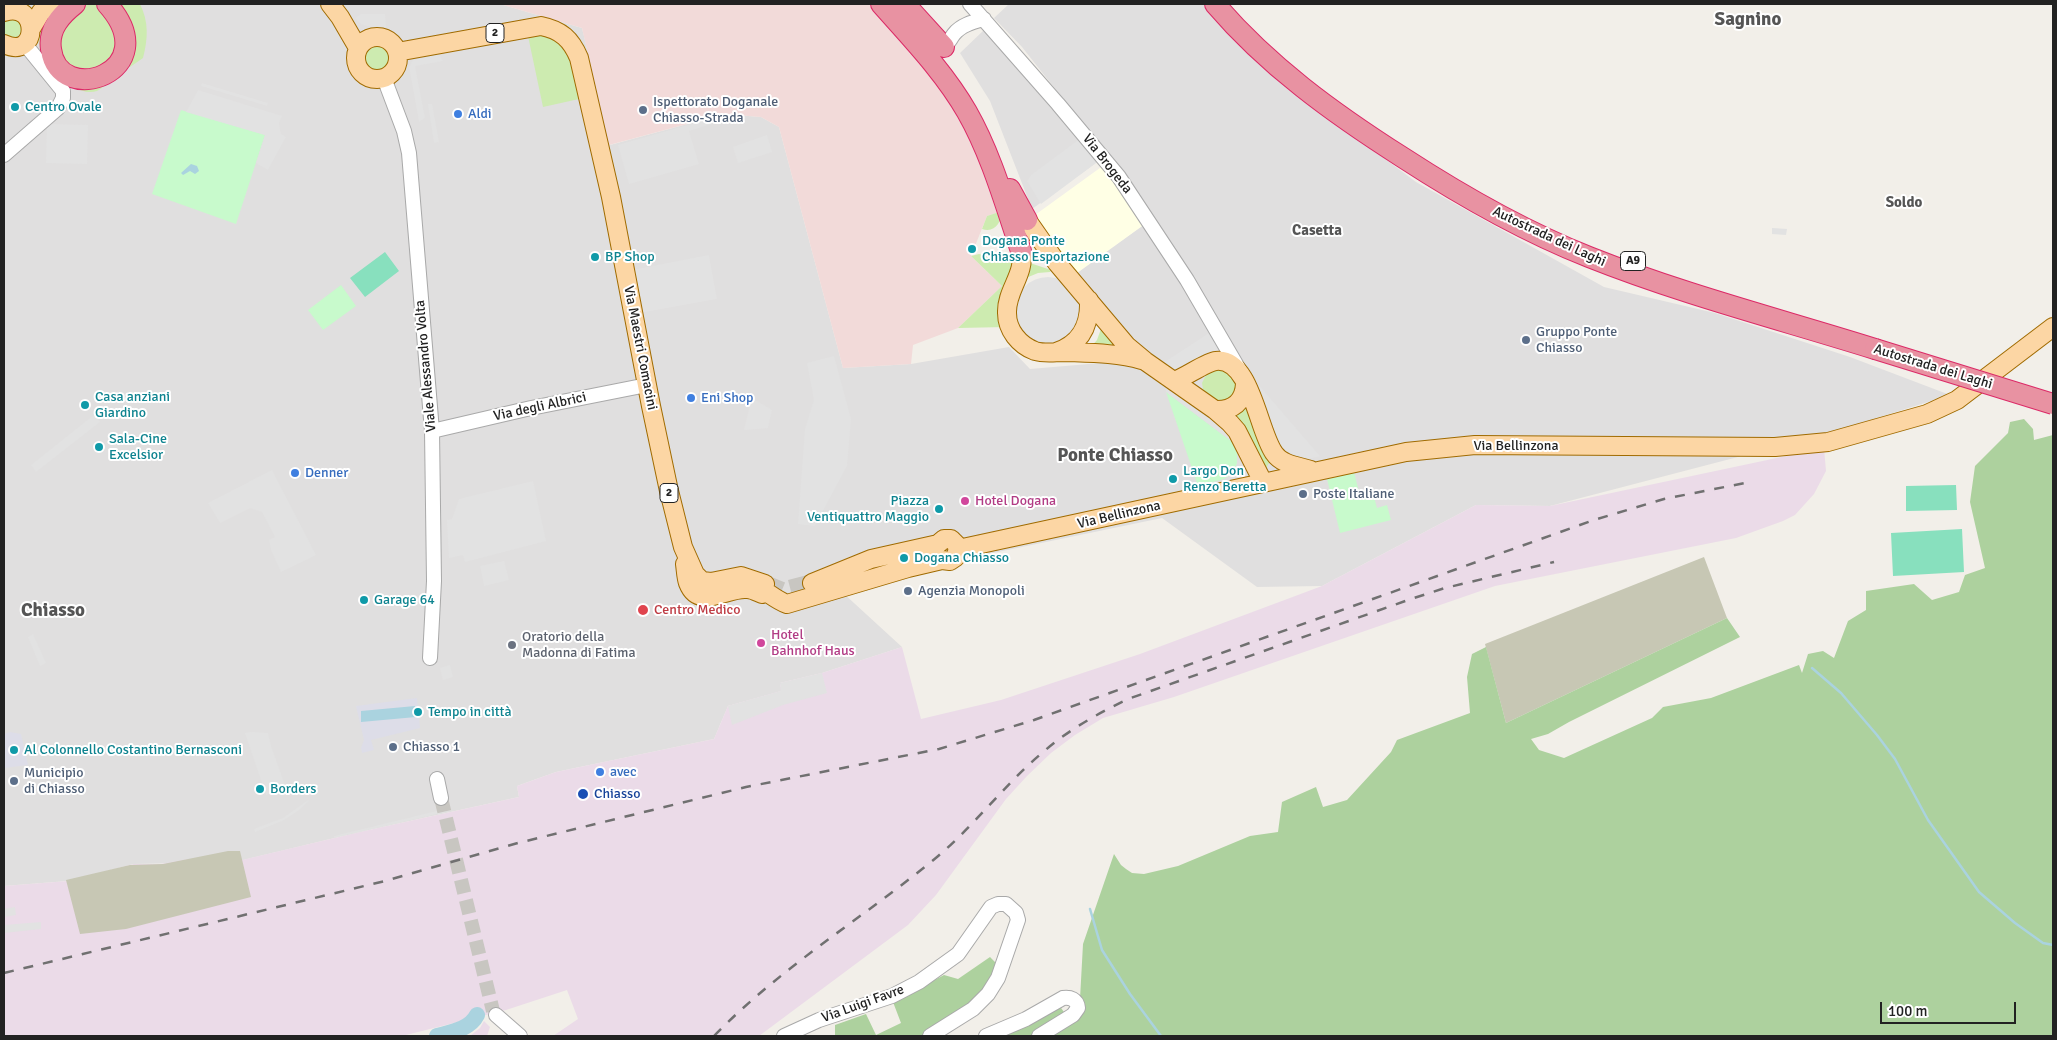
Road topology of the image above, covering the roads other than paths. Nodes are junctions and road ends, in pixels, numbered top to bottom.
1 (54, 4) edge
2 (75, 4) edge
3 (107, 4) edge
4 (882, 4) edge
5 (894, 4) edge
6 (905, 4) edge
7 (970, 4) edge
8 (1215, 4) edge
9 (1232, 4) edge
10 (19, 9) edge
11 (335, 10) edge
12 (984, 19) junction
13 (28, 35) junction
14 (376, 37) junction
15 (4, 44) edge
16 (944, 47) joint
17 (358, 48) junction
18 (398, 52) junction
19 (384, 78) junction
20 (1396, 146) junction
21 (4, 155) edge
22 (1027, 220) joint
23 (1021, 251) joint
24 (1089, 300) junction
25 (2053, 327) edge
26 (1223, 340) junction
27 (1880, 344) junction
28 (1055, 352) junction
29 (1145, 361) junction
30 (1210, 363) junction
31 (1243, 378) junction
32 (1174, 380) junction
33 (647, 385) junction
34 (2053, 391) edge
35 (1200, 399) junction
36 (2053, 404) edge
37 (1216, 410) junction
38 (432, 431) junction
39 (1246, 452) junction
40 (1273, 453) junction
41 (1313, 471) junction
42 (1263, 482) junction
43 (1216, 493) junction
44 (683, 547) junction
45 (940, 552) junction
46 (685, 567) junction
47 (812, 583) tunnel mouth
48 (763, 589) junction
49 (430, 658) dead end
50 (437, 780) dead end
51 (441, 798) tunnel mouth
52 (496, 1015) tunnel mouth
53 (520, 1036) edge
54 (784, 1036) edge
55 (930, 1036) edge
56 (986, 1036) edge
57 (1039, 1036) edge

1 - 13 main road
2 - 3 highway
4 - 23 highway
5 - 22 highway
6 - 16 highway
7 - 12 street, Via Brogeda
8 - 20 highway, Autostrada dei Laghi / A9
9 - 20 highway, Autostrada dei Laghi / A9
10 - 13 main road
11 - 14 main road
11 - 17 main road
12 - 16 street
12 - 26 street, Via Brogeda
13 - 15 main road
13 - 21 street
14 - 17 main road
14 - 18 main road
17 - 19 main road
18 - 19 main road
18 - 33 main road, Via Maestri Comacini / 2
19 - 38 street, Viale Alessandro Volta
20 - 27 highway, Autostrada dei Laghi / A9
22 - 24 main road
23 - 28 main road
24 - 28 main road
24 - 29 main road
25 - 41 main road, Via Bellinzona
26 - 30 street
26 - 31 street, Via Brogeda
27 - 34 highway, Autostrada dei Laghi / A9
27 - 36 highway, Autostrada dei Laghi / A9, bridge
28 - 29 main road
29 - 32 main road
30 - 31 main road
30 - 32 main road
30 - 35 main road
31 - 37 main road
31 - 40 main road
32 - 35 main road
33 - 38 street, Via degli Albrici
33 - 44 main road, Via Maestri Comacini / 2
35 - 37 main road
37 - 39 main road
38 - 49 street, Viale Alessandro Volta
39 - 42 main road
39 - 43 main road
40 - 41 main road
40 - 42 main road
41 - 42 main road, Via Bellinzona
42 - 43 main road, Via Bellinzona
43 - 45 main road, Via Bellinzona
44 - 46 main road
44 - 48 main road, Via Maestri Comacini / 2
45 - 47 main road, Via Bellinzona
45 - 48 main road, Via Bellinzona / 2
46 - 48 main road
46 - 48 main road
50 - 51 street
52 - 53 street
54 - 55 street, Via Luigi Favre
56 - 57 street

